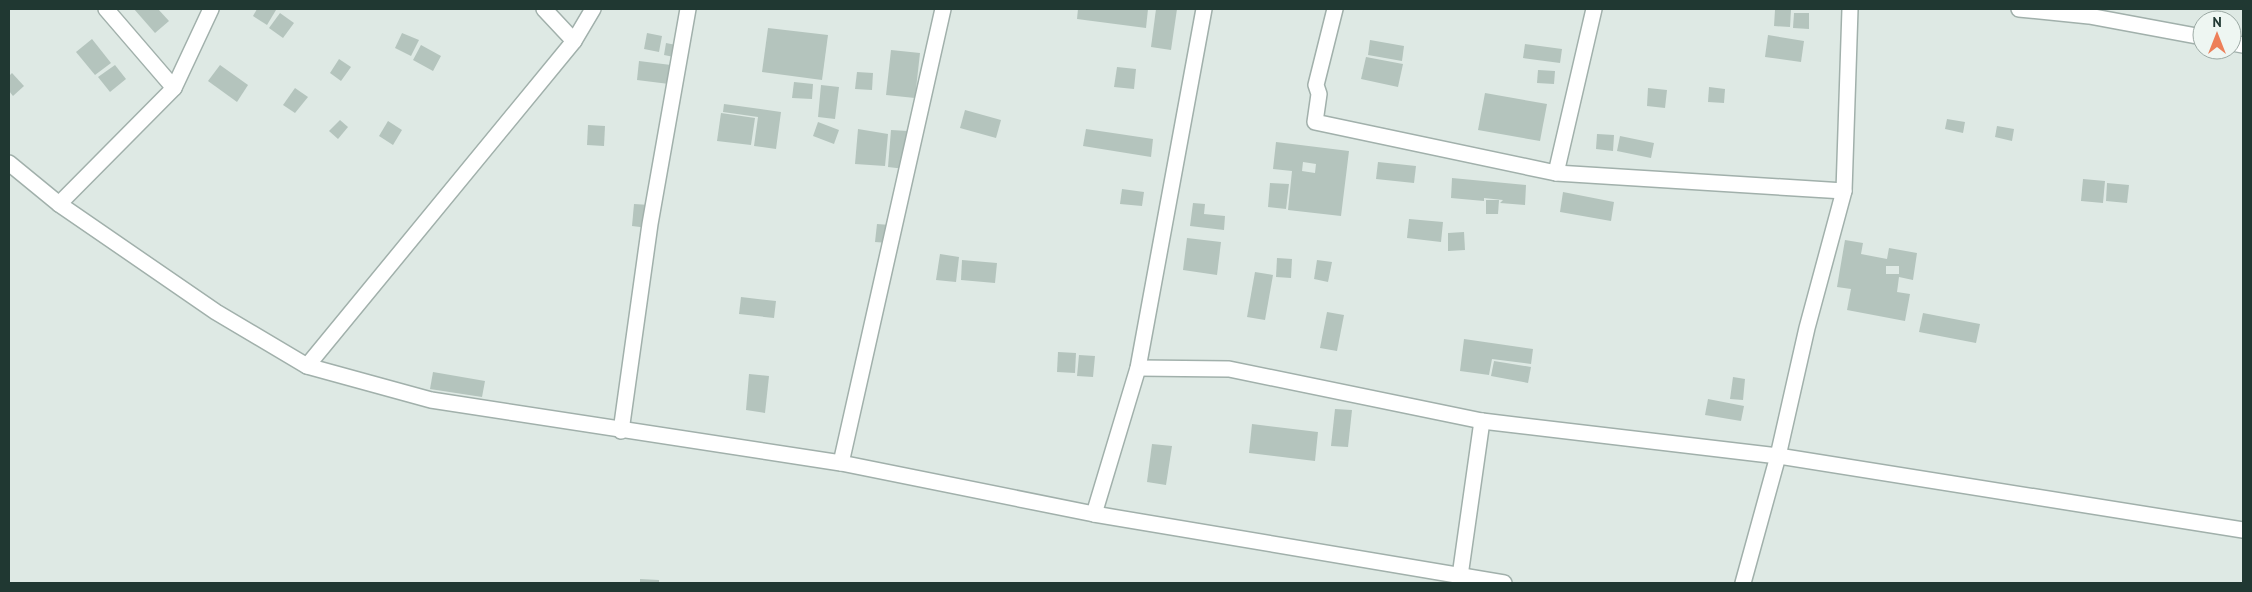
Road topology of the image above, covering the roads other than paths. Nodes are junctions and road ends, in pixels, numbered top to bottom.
1 (106, 9) edge
2 (211, 9) edge
3 (544, 9) edge
4 (593, 9) edge
5 (688, 9) edge
6 (943, 9) edge
7 (1204, 9) edge
8 (1335, 9) edge
9 (1594, 9) edge
10 (1850, 9) edge
11 (2019, 9) edge
12 (2089, 12) edge
13 (2192, 35) edge
14 (574, 41) junction
15 (174, 88) junction
16 (9, 163) edge
17 (1556, 173) junction
18 (1844, 191) junction
19 (59, 204) junction
20 (307, 366) junction
21 (1138, 368) junction
22 (1482, 421) junction
23 (621, 431) junction
24 (1778, 456) junction
25 (841, 463) junction
26 (1094, 514) junction
27 (2243, 530) edge
28 (1460, 576) junction
29 (1504, 583) edge
30 (1743, 583) edge

1 - 15 street
2 - 15 street
3 - 14 street
4 - 14 street
5 - 23 street
6 - 25 street
7 - 21 street
8 - 17 street
9 - 17 street
10 - 18 street
11 - 12 street
12 - 13 street
14 - 20 street
15 - 19 street
16 - 19 street
17 - 18 street
18 - 24 street
19 - 20 street
20 - 23 street
21 - 22 street
21 - 26 street
22 - 24 street
22 - 28 street
23 - 25 street
24 - 27 street
24 - 30 street
25 - 26 street
26 - 28 street
28 - 29 street

